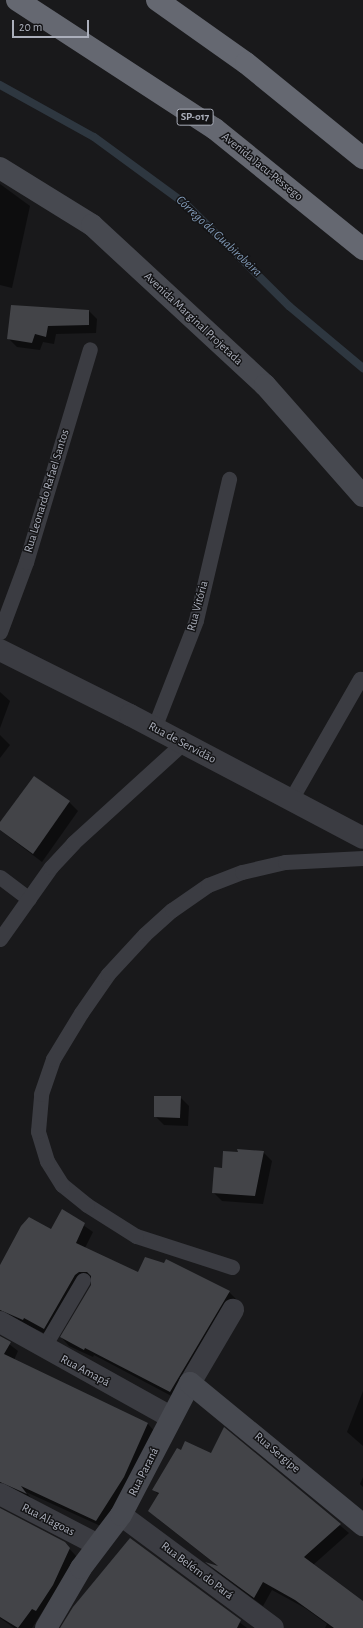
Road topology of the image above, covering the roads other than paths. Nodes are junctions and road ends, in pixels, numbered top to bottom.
1 (16, 0) edge
2 (157, 0) edge
3 (363, 158) edge
4 (0, 168) edge
5 (363, 249) edge
6 (90, 349) dead end
7 (229, 479) dead end
8 (363, 496) edge
9 (0, 632) edge
10 (0, 650) edge
11 (360, 679) dead end
12 (154, 728) junction
13 (183, 743) junction
14 (290, 802) junction
15 (363, 838) edge
16 (363, 858) edge
17 (0, 877) edge
18 (29, 899) junction
19 (0, 939) edge
20 (232, 1267) dead end
21 (83, 1280) dead end
22 (233, 1310) dead end
23 (0, 1322) edge
24 (43, 1348) junction
25 (190, 1383) junction
26 (171, 1417) junction
27 (0, 1494) edge
28 (121, 1515) junction
29 (363, 1525) edge
30 (98, 1545) junction
31 (46, 1628) edge
32 (273, 1628) edge

1 - 5 highway, Avenida Jacu-Pêssego / SP-017
2 - 3 highway
4 - 8 street, Avenida Marginal Projetada
6 - 9 lane, Rua Leonardo Rafael Santos
7 - 12 lane, Rua Vitória
10 - 12 street, Rua de Servidão
11 - 14 lane
12 - 13 street, Rua de Servidão
13 - 14 street, Rua de Servidão
13 - 18 lane
14 - 15 street, Rua de Servidão
16 - 20 lane
17 - 18 lane
18 - 19 lane
21 - 24 lane
22 - 25 street, Rua Paraná
23 - 24 street, Rua Amapá
24 - 26 street, Rua Amapá
25 - 26 street, Rua Paraná
25 - 29 street, Rua Sergipe
26 - 28 street, Rua Paraná
27 - 30 street, Rua Alagoas
28 - 30 street, Rua Paraná
28 - 32 street, Rua Belém do Pará
30 - 31 street, Rua Paraná

